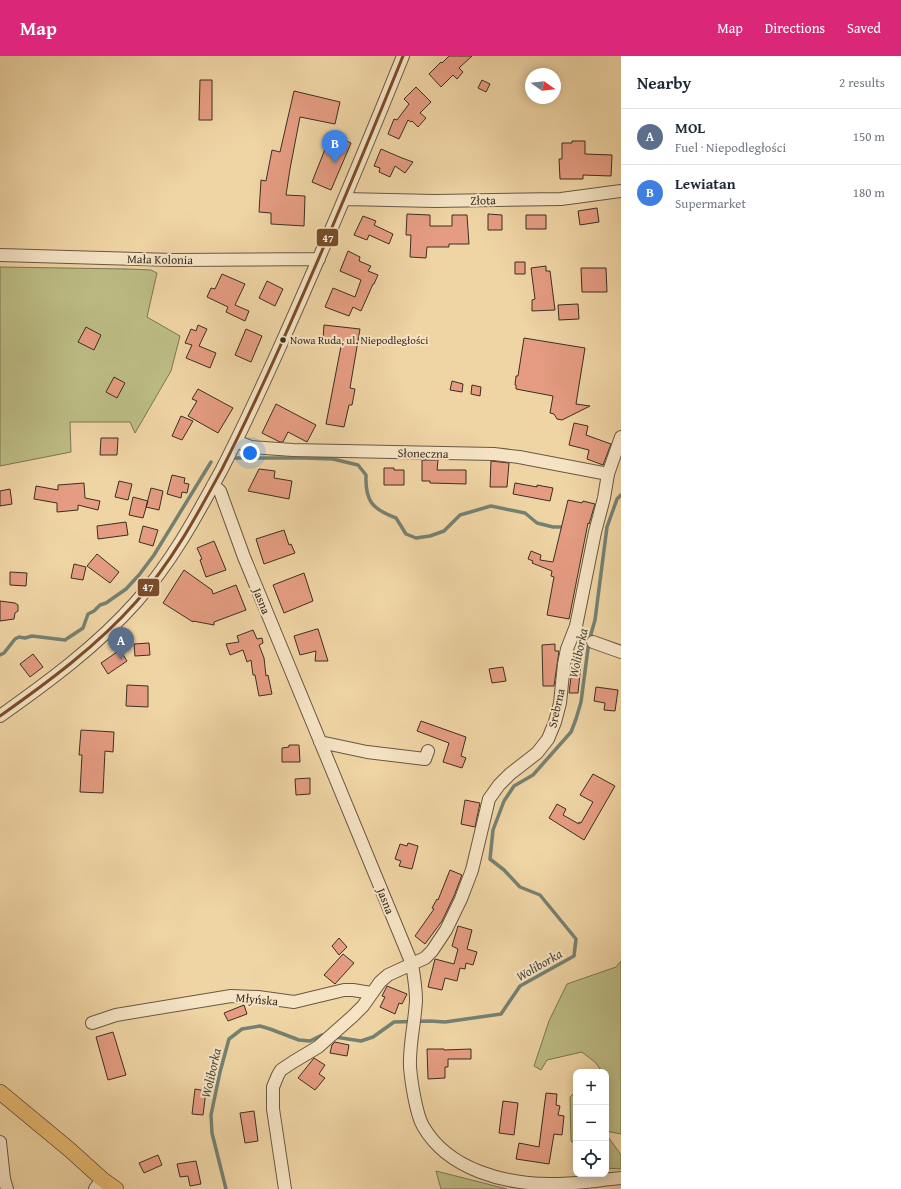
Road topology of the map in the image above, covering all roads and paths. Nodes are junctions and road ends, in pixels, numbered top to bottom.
1 (403, 56) edge
2 (621, 192) edge
3 (344, 199) junction
4 (0, 255) edge
5 (319, 259) junction
6 (621, 437) edge
7 (236, 441) junction
8 (608, 474) junction
9 (214, 485) junction
10 (593, 642) dead end
11 (621, 652) edge
12 (0, 716) edge
13 (320, 742) junction
14 (428, 751) dead end
15 (412, 964) junction
16 (372, 993) junction
17 (92, 1023) dead end
18 (0, 1092) edge
19 (0, 1142) edge
20 (621, 1178) edge
21 (99, 1184) edge
22 (7, 1189) edge
23 (116, 1189) edge
24 (285, 1189) edge

1 - 3 street
2 - 3 street, Złota
3 - 5 street
4 - 5 street, Mała Kolonia
5 - 7 street
6 - 8 street, Srebrna
7 - 8 street, Słoneczna
7 - 9 street
8 - 15 street, Srebrna
9 - 12 street
9 - 13 street, Jasna
10 - 11 street
13 - 14 street
13 - 15 street, Jasna
15 - 16 street
15 - 20 street, Jasna
16 - 17 street, Młyńska
16 - 24 street
18 - 21 main road
19 - 22 street
21 - 23 main road

